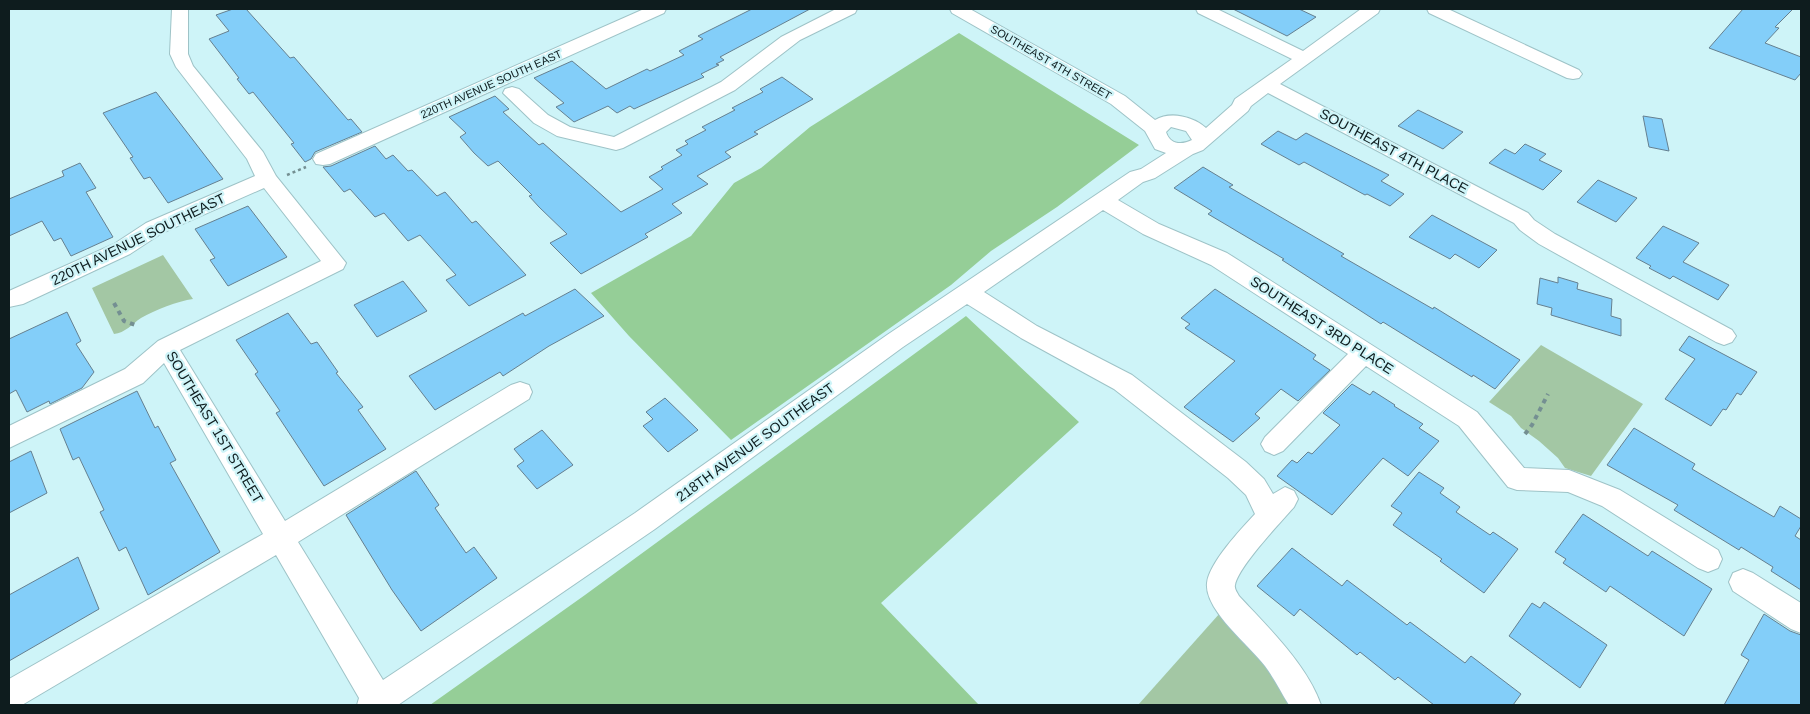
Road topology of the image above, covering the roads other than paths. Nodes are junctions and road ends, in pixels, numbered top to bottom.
1 (180, 9) edge
2 (658, 9) edge
3 (849, 9) edge
4 (958, 9) edge
5 (1204, 9) edge
6 (1341, 9) edge
7 (1435, 9) edge
8 (1366, 13) edge
9 (1304, 58) junction
10 (1572, 74) dead end
11 (1266, 85) junction
12 (512, 93) dead end
13 (1242, 103) junction
14 (1168, 129) junction
15 (1194, 146) junction
16 (323, 159) road end
17 (1137, 177) junction
18 (267, 179) junction
19 (1103, 200) junction
20 (966, 292) junction
21 (9, 299) edge
22 (1724, 336) dead end
23 (166, 347) junction
24 (1365, 352) junction
25 (520, 392) dead end
26 (9, 438) edge
27 (1274, 444) dead end
28 (280, 538) junction
29 (1708, 558) dead end
30 (1743, 582) dead end
31 (1801, 619) edge
32 (9, 696) edge
33 (375, 703) edge
34 (1306, 705) edge

1 - 18 street, SOUTHEAST 1ST STREET
2 - 16 street, 220TH AVENUE SOUTH EAST
3 - 12 street
4 - 14 street, SOUTHEAST 4TH STREET
5 - 9 street
6 - 8 street
7 - 10 street
8 - 9 street, 218TH AVENUE SOUTHEAST
9 - 11 street, 218TH AVENUE SOUTHEAST
11 - 13 street, 218TH AVENUE SOUTHEAST
11 - 22 street, SOUTHEAST 4TH PLACE
13 - 14 street, 218TH AVENUE SOUTHEAST
13 - 15 street, 218TH AVENUE SOUTHEAST
14 - 15 street
14 - 15 street
14 - 17 street, 218TH AVENUE SOUTHEAST
15 - 17 street, 218TH AVENUE SOUTHEAST
17 - 19 street, 218TH AVENUE SOUTHEAST
18 - 21 street, 220TH AVENUE SOUTHEAST
18 - 23 street, SOUTHEAST 1ST STREET
19 - 20 street, 218TH AVENUE SOUTHEAST
19 - 24 street, SOUTHEAST 3RD PLACE
20 - 33 street, 218TH AVENUE SOUTHEAST
20 - 34 street
23 - 26 street
23 - 28 street, SOUTHEAST 1ST STREET
24 - 27 street
24 - 29 street, SOUTHEAST 3RD PLACE
25 - 28 street
28 - 32 street
28 - 33 street, SOUTHEAST 1ST STREET
30 - 31 street

